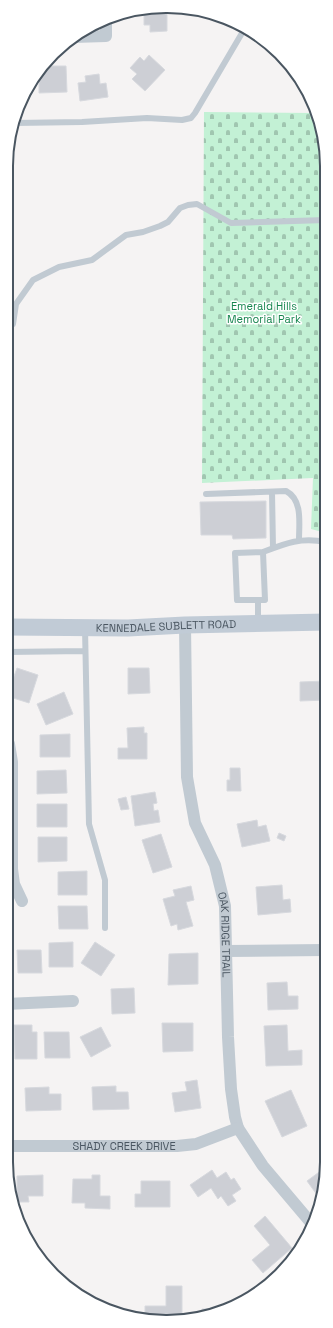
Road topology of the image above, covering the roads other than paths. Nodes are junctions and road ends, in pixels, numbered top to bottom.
1 (106, 26) edge
2 (242, 33) edge
3 (85, 37) edge
4 (19, 123) edge
5 (320, 220) edge
6 (13, 324) dead end
7 (272, 492) junction
8 (206, 494) dead end
9 (299, 540) junction
10 (320, 542) edge
11 (273, 548) junction
12 (263, 552) junction
13 (258, 600) junction
14 (320, 622) edge
15 (258, 624) junction
16 (185, 625) junction
17 (13, 628) edge
18 (85, 628) junction
19 (86, 651) junction
20 (13, 652) edge
21 (13, 876) edge
22 (22, 901) dead end
23 (105, 928) dead end
24 (320, 950) edge
25 (227, 952) junction
26 (73, 1001) dead end
27 (13, 1004) edge
28 (238, 1128) junction
29 (13, 1146) edge
30 (308, 1220) edge

1 - 3 street
2 - 4 lane
5 - 6 lane
7 - 8 lane
7 - 9 lane
7 - 11 lane
9 - 10 lane
9 - 11 lane
11 - 12 lane
12 - 13 lane
12 - 13 lane
13 - 15 lane
14 - 15 main road, KENNEDALE SUBLETT ROAD
15 - 16 main road, KENNEDALE SUBLETT ROAD
16 - 18 main road, KENNEDALE SUBLETT ROAD
16 - 25 street, OAK RIDGE TRAIL
17 - 18 main road, KENNEDALE SUBLETT ROAD
18 - 19 lane
19 - 20 lane
19 - 23 lane
21 - 22 street
24 - 25 street
25 - 28 street, OAK RIDGE TRAIL
26 - 27 street
28 - 29 street, SHADY CREEK DRIVE
28 - 30 street, OAK RIDGE TRAIL

